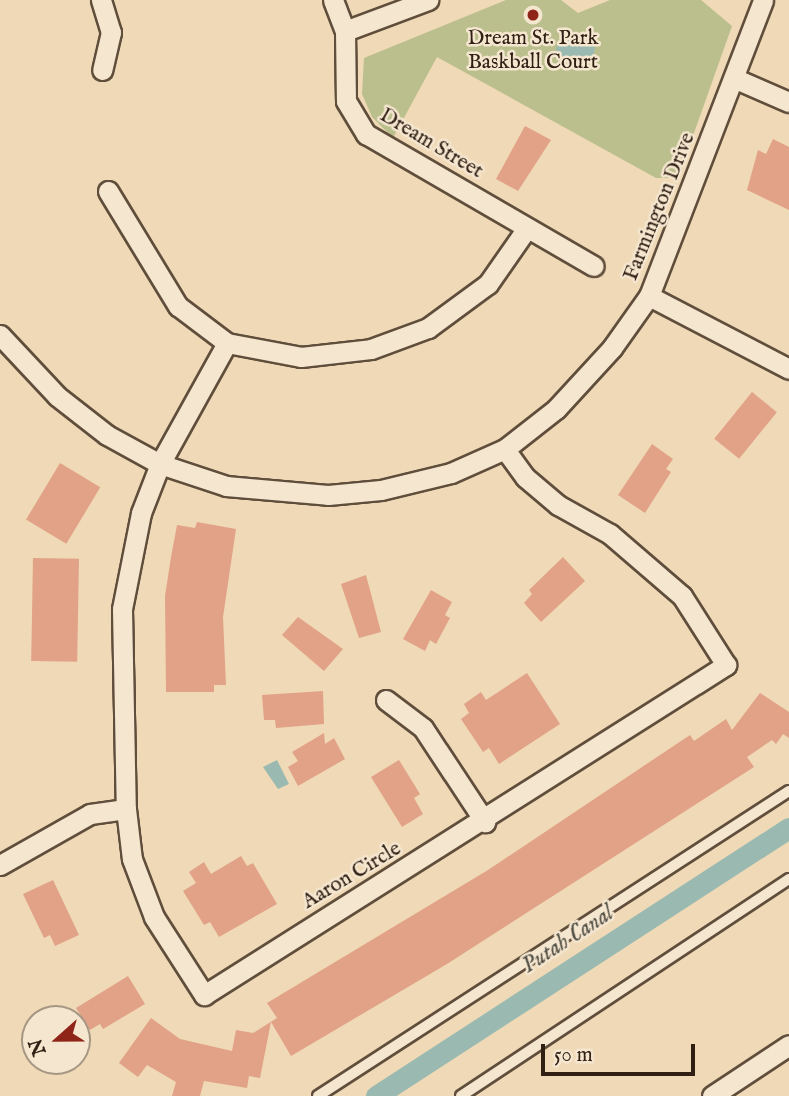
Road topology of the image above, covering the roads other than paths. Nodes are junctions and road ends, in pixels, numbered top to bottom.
1 (101, 0) edge
2 (333, 0) edge
3 (428, 0) edge
4 (763, 0) edge
5 (345, 31) junction
6 (102, 70) dead end
7 (736, 79) junction
8 (789, 102) edge
9 (108, 191) dead end
10 (527, 228) junction
11 (594, 266) dead end
12 (649, 296) junction
13 (0, 335) edge
14 (227, 343) junction
15 (789, 369) edge
16 (505, 449) junction
17 (160, 464) junction
18 (386, 700) dead end
19 (789, 791) edge
20 (126, 809) junction
21 (485, 822) junction
22 (0, 864) edge
23 (789, 879) edge
24 (789, 1045) edge
25 (318, 1096) edge
26 (461, 1096) edge
27 (712, 1096) edge

1 - 6 street
2 - 5 street, Dream Street
3 - 5 street
4 - 7 street, Farmington Drive
5 - 10 street, Dream Street
7 - 8 street
7 - 12 street, Farmington Drive
9 - 14 street
10 - 11 street, Dream Street
10 - 14 street
12 - 15 street
12 - 16 street, Farmington Drive
13 - 17 street, Farmington Drive
14 - 17 street, Aaron Circle
16 - 17 street, Farmington Drive
16 - 21 street, Aaron Circle
17 - 20 street, Aaron Circle
18 - 21 street
19 - 25 lane
20 - 21 street, Aaron Circle
20 - 22 street
23 - 26 lane
24 - 27 street

